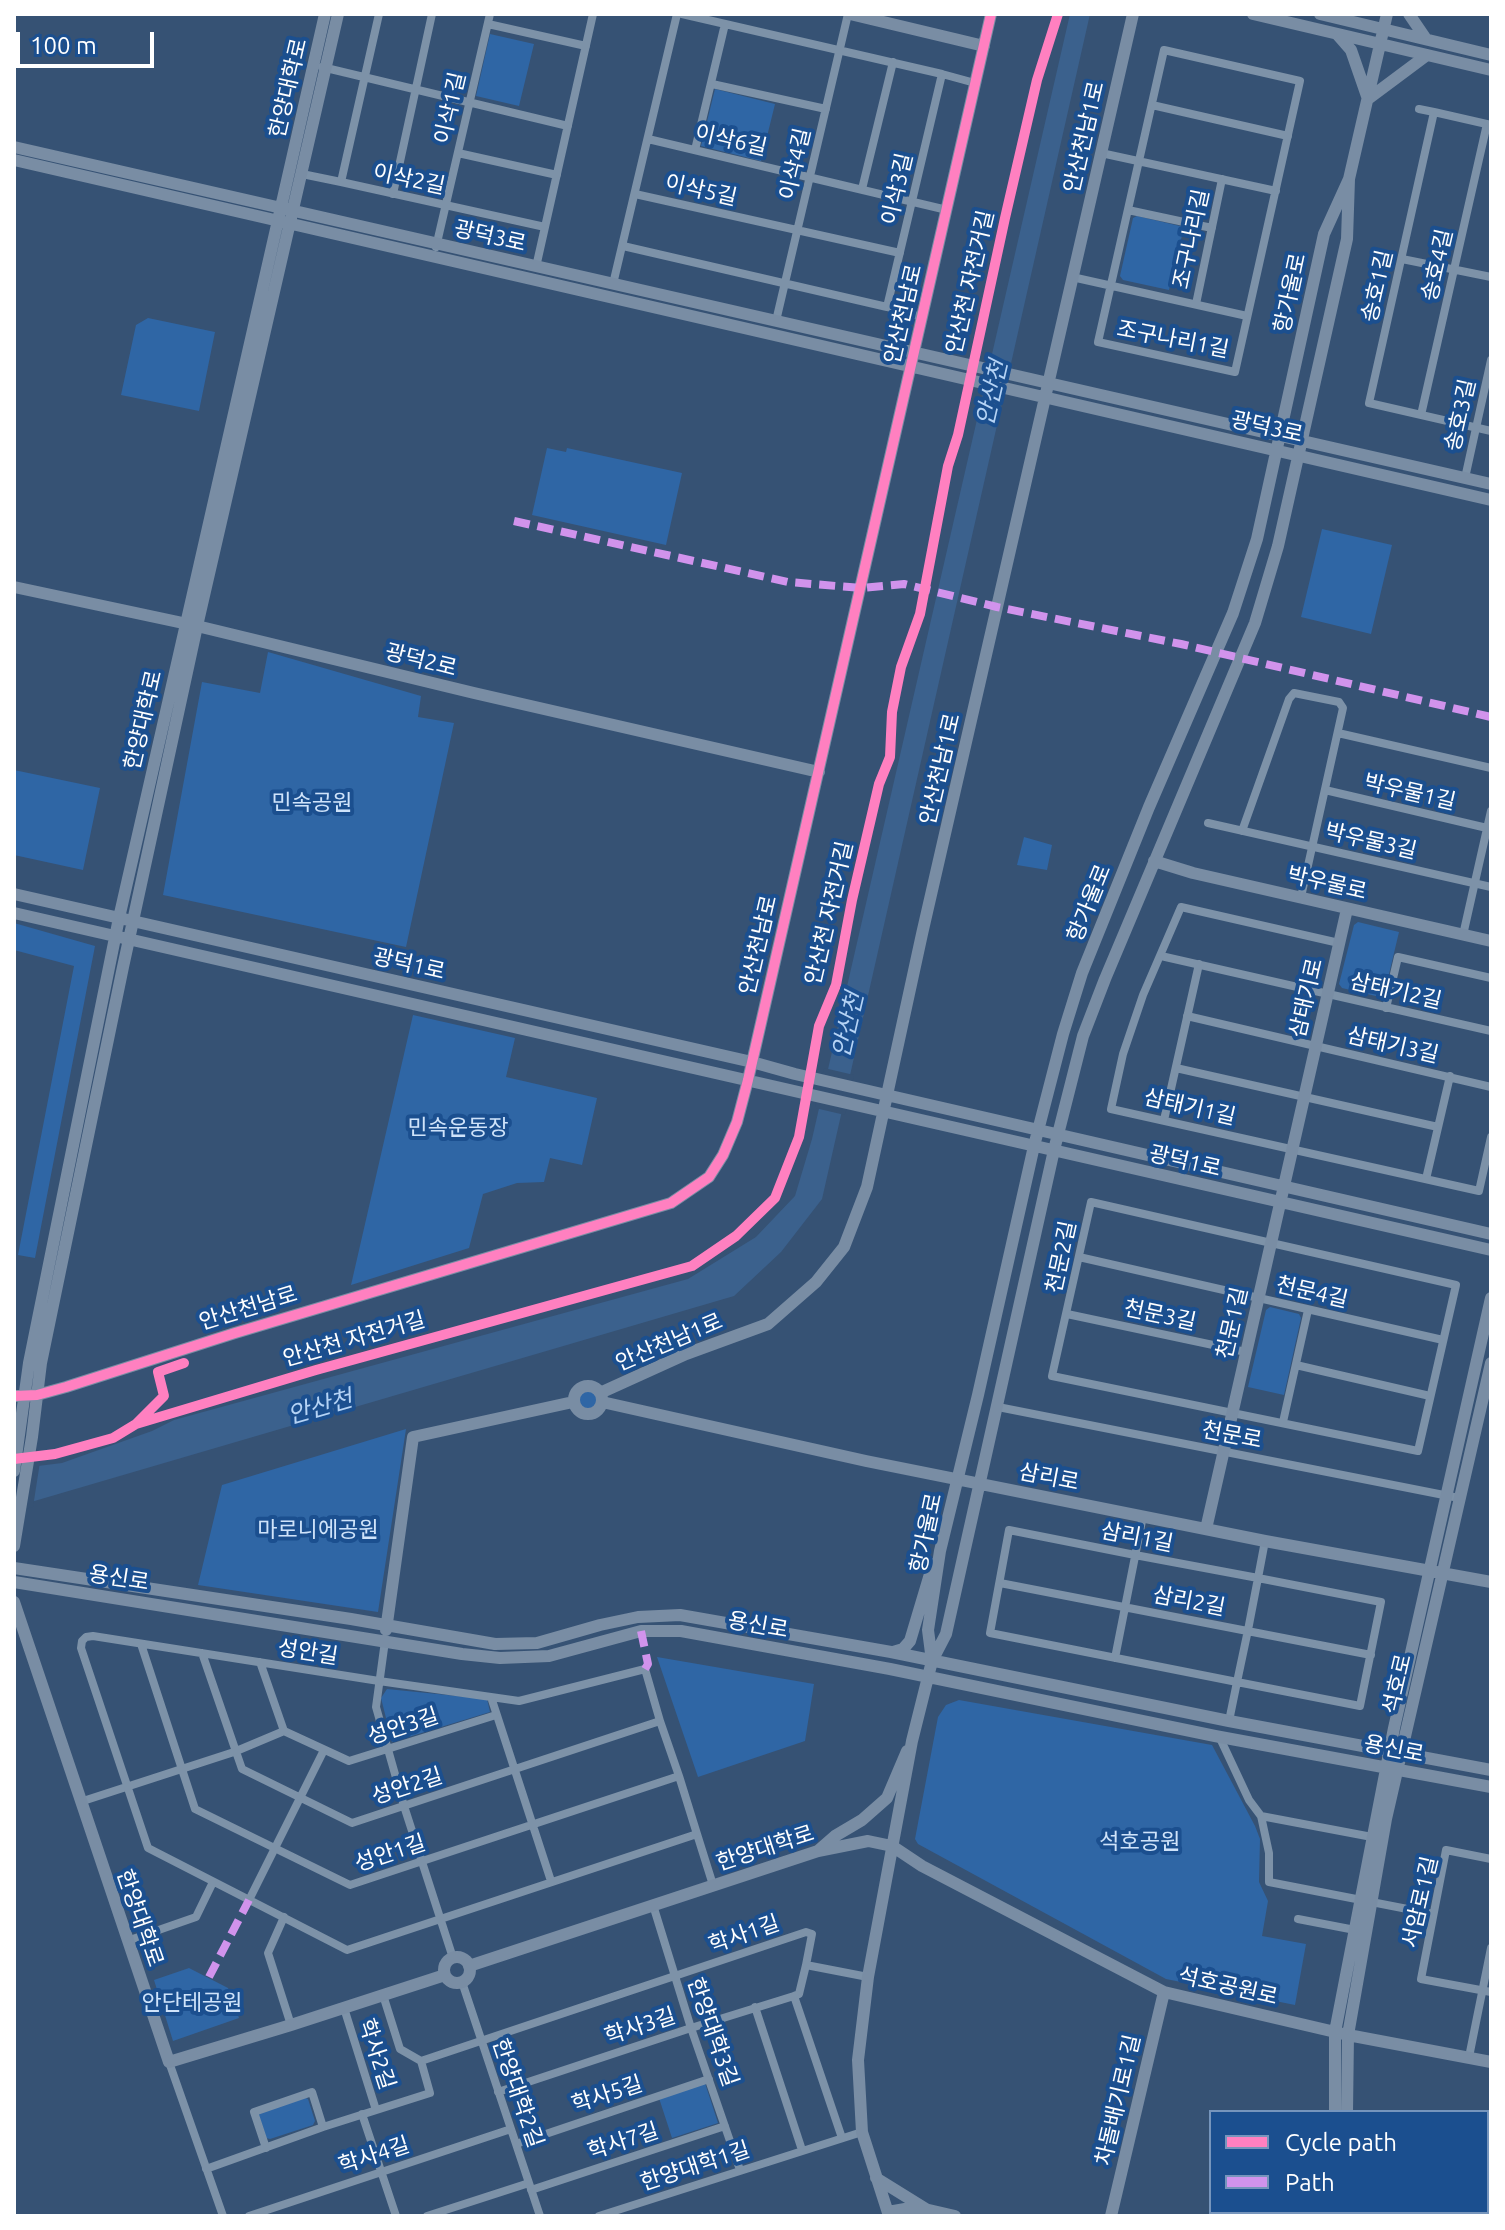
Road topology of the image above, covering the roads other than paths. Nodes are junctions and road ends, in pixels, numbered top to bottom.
1 (325, 14) edge
2 (338, 14) edge
3 (379, 14) edge
4 (432, 14) edge
5 (490, 14) edge
6 (593, 14) edge
7 (680, 14) edge
8 (849, 14) edge
9 (991, 14) edge
10 (1133, 14) edge
11 (1253, 14) edge
12 (1320, 14) edge
13 (1387, 14) edge
14 (1409, 14) edge
15 (1350, 17) edge
16 (488, 24) junction
17 (725, 24) junction
18 (1384, 28) junction
19 (1335, 33) junction
20 (1426, 39) junction
21 (1381, 43) junction
22 (586, 46) junction
23 (984, 46) junction
24 (840, 50) junction
25 (1427, 55) junction
26 (1491, 55) edge
27 (893, 62) junction
28 (319, 67) junction
29 (1491, 70) edge
30 (942, 74) junction
31 (365, 77) junction
32 (975, 83) junction
33 (712, 84) junction
34 (416, 90) junction
35 (1368, 99) junction
36 (469, 102) junction
37 (1152, 105) junction
38 (826, 109) junction
39 (1419, 109) dead end
40 (1434, 112) junction
41 (1489, 124) edge
42 (568, 126) junction
43 (1288, 136) junction
44 (648, 139) junction
45 (14, 147) edge
46 (695, 150) junction
47 (458, 153) junction
48 (1101, 153) junction
49 (14, 160) edge
50 (1139, 161) junction
51 (302, 174) junction
52 (557, 175) junction
53 (810, 177) junction
54 (1222, 179) junction
55 (1349, 179) junction
56 (341, 182) junction
57 (862, 189) junction
58 (1276, 191) junction
59 (393, 194) junction
60 (635, 194) junction
61 (912, 201) junction
62 (446, 206) junction
63 (947, 210) junction
64 (1128, 210) junction
65 (286, 216) junction
66 (545, 227) junction
67 (1212, 228) junction
68 (798, 230) junction
69 (623, 246) junction
70 (436, 250) junction
71 (900, 253) junction
72 (1402, 259) junction
73 (536, 267) junction
74 (1455, 269) junction
75 (1072, 277) junction
76 (1491, 277) edge
77 (613, 284) junction
78 (785, 284) junction
79 (1111, 285) junction
80 (1196, 304) junction
81 (887, 307) junction
82 (1247, 316) junction
83 (922, 317) junction
84 (776, 321) junction
85 (913, 359) junction
86 (1491, 360) edge
87 (1041, 389) junction
88 (1421, 415) junction
89 (1476, 428) junction
90 (1491, 431) edge
91 (1278, 443) junction
92 (1301, 449) junction
93 (1465, 478) junction
94 (1491, 484) edge
95 (1491, 500) edge
96 (14, 587) edge
97 (191, 625) junction
98 (1338, 733) junction
99 (1491, 768) edge
100 (819, 772) junction
101 (1325, 790) junction
102 (1491, 811) edge
103 (1208, 823) dead end
104 (1487, 828) junction
105 (1242, 831) junction
106 (1312, 846) junction
107 (1154, 861) junction
108 (1475, 883) junction
109 (1491, 887) edge
110 (14, 894) edge
111 (1301, 897) junction
112 (1347, 909) junction
113 (14, 913) edge
114 (119, 918) junction
115 (133, 921) junction
116 (1463, 935) junction
117 (122, 938) junction
118 (1491, 941) edge
119 (1339, 943) junction
120 (1161, 956) junction
121 (1199, 964) junction
122 (1491, 978) edge
123 (1328, 994) junction
124 (1386, 1008) junction
125 (1187, 1016) junction
126 (1491, 1031) edge
127 (1316, 1046) junction
128 (752, 1062) junction
129 (1176, 1068) junction
130 (1450, 1076) junction
131 (748, 1080) junction
132 (1491, 1087) edge
133 (881, 1093) junction
134 (1305, 1097) junction
135 (877, 1110) junction
136 (1164, 1120) junction
137 (1438, 1127) junction
138 (1039, 1129) junction
139 (1058, 1134) junction
140 (1491, 1137) edge
141 (1034, 1146) junction
142 (1293, 1149) junction
143 (1054, 1150) junction
144 (1426, 1179) junction
145 (1284, 1185) junction
146 (1281, 1203) junction
147 (1491, 1234) edge
148 (1272, 1244) junction
149 (1491, 1250) edge
150 (1079, 1257) junction
151 (1259, 1298) junction
152 (1491, 1298) edge
153 (1308, 1310) junction
154 (1067, 1314) junction
155 (1443, 1340) junction
156 (1246, 1352) junction
157 (1491, 1363) edge
158 (1296, 1365) junction
159 (1430, 1396) junction
160 (22, 1397) edge
161 (601, 1397) junction
162 (573, 1402) junction
163 (998, 1407) junction
164 (1233, 1412) junction
165 (1464, 1415) junction
166 (1484, 1420) edge
167 (1283, 1422) junction
168 (25, 1438) junction
169 (1222, 1452) junction
170 (14, 1471) edge
171 (958, 1478) junction
172 (980, 1484) junction
173 (1445, 1495) junction
174 (1459, 1498) junction
175 (1143, 1516) junction
176 (1206, 1529) junction
177 (16, 1540) edge
178 (1265, 1541) junction
179 (940, 1551) junction
180 (1135, 1555) junction
181 (14, 1568) edge
182 (1428, 1570) junction
183 (1443, 1573) junction
184 (1258, 1578) junction
185 (14, 1582) edge
186 (1491, 1582) edge
187 (1000, 1583) junction
188 (14, 1602) edge
189 (1124, 1607) junction
190 (387, 1625) junction
191 (1248, 1630) junction
192 (385, 1641) junction
193 (141, 1644) junction
194 (891, 1652) junction
195 (202, 1653) junction
196 (1371, 1655) junction
197 (1115, 1658) junction
198 (932, 1661) junction
199 (260, 1662) junction
200 (928, 1677) junction
201 (379, 1681) junction
202 (1237, 1682) junction
203 (491, 1697) junction
204 (496, 1715) junction
205 (660, 1721) junction
206 (1229, 1721) junction
207 (284, 1731) junction
208 (1219, 1736) junction
209 (912, 1741) junction
210 (324, 1750) junction
211 (388, 1750) junction
212 (234, 1752) junction
213 (1395, 1753) junction
214 (1391, 1768) junction
215 (182, 1769) junction
216 (514, 1770) junction
217 (1491, 1770) edge
218 (679, 1776) junction
219 (127, 1787) junction
220 (1491, 1787) edge
221 (299, 1799) junction
222 (80, 1802) junction
223 (404, 1806) junction
224 (1261, 1816) junction
225 (532, 1825) junction
226 (697, 1834) junction
227 (1372, 1837) junction
228 (892, 1846) junction
229 (274, 1849) junction
230 (818, 1851) junction
231 (1491, 1859) edge
232 (422, 1862) junction
233 (551, 1881) junction
234 (213, 1882) junction
235 (713, 1885) junction
236 (249, 1900) junction
237 (1366, 1901) junction
238 (653, 1905) junction
239 (1433, 1914) junction
240 (284, 1917) junction
241 (440, 1918) junction
242 (1298, 1919) dead end
243 (1355, 1930) junction
244 (127, 1941) junction
245 (1491, 1948) edge
246 (453, 1958) junction
247 (806, 1965) junction
248 (469, 1966) junction
249 (445, 1975) junction
250 (675, 1976) junction
251 (868, 1977) junction
252 (462, 1982) junction
253 (1487, 1991) edge
254 (1164, 1992) junction
255 (383, 1995) junction
256 (794, 1996) junction
257 (755, 2007) junction
258 (344, 2008) junction
259 (291, 2025) junction
260 (691, 2028) junction
261 (1335, 2032) junction
262 (1348, 2035) junction
263 (481, 2040) junction
264 (1469, 2057) junction
265 (421, 2061) junction
266 (169, 2062) junction
267 (1491, 2062) edge
268 (709, 2079) junction
269 (498, 2092) junction
270 (376, 2110) junction
271 (1335, 2110) edge
272 (1347, 2110) edge
273 (362, 2114) junction
274 (725, 2126) junction
275 (323, 2127) junction
276 (511, 2129) junction
277 (862, 2132) junction
278 (842, 2138) junction
279 (516, 2144) junction
280 (266, 2148) junction
281 (802, 2150) junction
282 (206, 2169) junction
283 (740, 2170) junction
284 (381, 2172) junction
285 (876, 2178) junction
286 (530, 2186) junction
287 (929, 2210) junction
288 (438, 2214) edge
289 (888, 2214) edge
290 (223, 2216) edge
291 (249, 2216) edge
292 (396, 2216) edge
293 (427, 2216) edge
294 (540, 2216) edge
295 (599, 2216) edge
296 (914, 2216) edge
297 (955, 2216) edge
298 (1111, 2216) edge

1 - 28 street, 한양대학로
2 - 28 street, 한양대학로
3 - 31 street, 이삭2길
4 - 34 street
5 - 16 street, 이삭1길
6 - 22 street
7 - 17 street
7 - 44 street
8 - 23 street
8 - 24 street, 이삭4길
9 - 23 street, 안산천남로
10 - 48 street, 안산천남1로
11 - 19 street
12 - 15 street
13 - 18 street, 항가울로
14 - 20 street
15 - 18 street
16 - 22 street
16 - 36 street, 이삭1길
17 - 24 street
17 - 33 street
18 - 20 street
18 - 21 street, 항가울로
19 - 21 street
19 - 35 street
20 - 26 street
21 - 25 street
21 - 35 street, 항가울로
22 - 42 street
23 - 32 street, 안산천남로
24 - 27 street
24 - 38 street, 이삭4길
25 - 29 street
25 - 35 street
27 - 30 street
27 - 57 street
28 - 31 street
28 - 51 street, 한양대학로
28 - 65 street, 한양대학로
30 - 32 street
30 - 61 street, 이삭3길
31 - 34 street
31 - 56 street, 이삭2길
32 - 63 street, 안산천남로
33 - 38 street
33 - 46 street
34 - 36 street
34 - 59 street
35 - 55 street, 항가울로
36 - 42 street
36 - 47 street, 이삭1길
37 - 43 street
37 - 43 street, 조구나리1길
37 - 50 street, 조구나리1길
38 - 53 street, 이삭4길
39 - 40 street
40 - 41 street
40 - 72 street, 송호1길
41 - 74 street, 송호4길
42 - 52 street
43 - 58 street, 조구나리1길
44 - 46 street, 이삭6길
44 - 60 street
45 - 65 street, 광덕3로
46 - 53 street, 이삭6길
47 - 52 street
47 - 62 street, 이삭1길
48 - 50 street, 조구나리길
48 - 75 street, 안산천남1로
49 - 65 street, 광덕3로
50 - 54 street, 조구나리길
50 - 64 street, 조구나리1길
51 - 56 street
51 - 65 street, 한양대학로
52 - 66 street
53 - 57 street, 이삭6길
53 - 68 street, 이삭4길
54 - 58 street
54 - 67 street, 조구나리길
55 - 91 street, 항가울로
55 - 92 street, 항가울로
56 - 59 street, 이삭2길
57 - 61 street, 이삭6길
58 - 82 street, 조구나리1길
59 - 62 street, 이삭2길
60 - 68 street, 이삭5길
60 - 69 street
61 - 63 street, 이삭6길
61 - 71 street, 이삭3길
62 - 66 street, 이삭2길
62 - 70 street, 이삭1길
63 - 83 street, 안산천남로
64 - 67 street
64 - 79 street, 조구나리1길
65 - 70 street, 광덕3로
65 - 97 street, 한양대학로
66 - 73 street
67 - 80 street, 조구나리길
68 - 71 street, 이삭5길
68 - 78 street, 이삭4길
69 - 77 street
69 - 78 street
70 - 73 street, 광덕3로
70 - 85 street, 광덕3로
71 - 81 street, 이삭3길
72 - 74 street
72 - 88 street, 송호1길
73 - 77 street, 광덕3로
74 - 76 street
74 - 88 street, 송호4길
75 - 79 street, 조구나리길
75 - 87 street, 안산천남1로
77 - 84 street, 광덕3로
78 - 81 street
78 - 84 street, 이삭4길
79 - 80 street, 조구나리길
79 - 82 street, 조구나리1길
80 - 82 street
81 - 83 street
83 - 85 street, 안산천남로
84 - 85 street, 광덕3로
85 - 87 street, 광덕3로
85 - 100 street, 안산천남로
86 - 89 street, 송호3길
87 - 91 street, 광덕3로
87 - 133 street, 안산천남1로
88 - 89 street, 송호1길
89 - 90 street, 송호1길
89 - 93 street, 송호3길
91 - 92 street, 광덕3로
91 - 138 street, 항가울로
92 - 93 street, 광덕3로
92 - 95 street, 광덕3로
92 - 107 street, 항가울로
93 - 94 street, 광덕3로
96 - 97 street, 광덕2로
97 - 100 street, 광덕2로
97 - 114 street, 한양대학로
97 - 115 street, 한양대학로
98 - 99 street, 박우물1길
98 - 101 street
98 - 105 street
100 - 128 street, 안산천남로
101 - 104 street, 박우물1길
101 - 106 street
102 - 104 street
103 - 105 street, 박우물3길
104 - 108 street
105 - 106 street, 박우물3길
106 - 108 street, 박우물3길
106 - 111 street
107 - 111 street, 박우물로
107 - 139 street, 항가울로
108 - 109 street, 박우물3길
108 - 116 street
110 - 114 street, 광덕1로
111 - 112 street, 박우물로
112 - 116 street, 박우물로
112 - 119 street, 삼태기로
113 - 117 street, 광덕1로
114 - 115 street, 광덕1로
114 - 117 street, 한양대학로
115 - 117 street, 한양대학로
115 - 128 street, 광덕1로
116 - 118 street, 박우물로
117 - 131 street, 광덕1로
117 - 160 street, 한양대학로
119 - 120 street, 삼태기1길
119 - 123 street, 삼태기로
120 - 121 street, 삼태기2길
120 - 136 street, 삼태기1길
121 - 123 street, 삼태기2길
121 - 125 street
122 - 124 street
123 - 124 street, 삼태기2길
123 - 127 street, 삼태기로
124 - 126 street, 삼태기2길
125 - 127 street, 삼태기3길
125 - 129 street
127 - 130 street, 삼태기3길
127 - 134 street, 삼태기로
128 - 131 street, 안산천남로
128 - 133 street, 광덕1로
129 - 134 street
129 - 136 street
130 - 132 street, 삼태기3길
130 - 137 street, 삼태기3길
131 - 135 street, 광덕1로
131 - 160 street, 안산천남로
133 - 135 street, 안산천남1로
133 - 138 street, 광덕1로
134 - 137 street
134 - 142 street, 삼태기로
135 - 141 street, 광덕1로
135 - 161 street, 안산천남1로
136 - 142 street, 삼태기1길
137 - 144 street, 삼태기3길
138 - 139 street, 광덕1로
138 - 141 street, 항가울로
139 - 143 street, 항가울로
139 - 145 street, 광덕1로
140 - 144 street, 삼태기1길
141 - 143 street, 광덕1로
141 - 171 street, 항가울로
142 - 144 street, 삼태기1길
142 - 145 street, 삼태기로
143 - 146 street, 광덕1로
143 - 163 street, 항가울로
145 - 146 street, 삼태기로
145 - 147 street, 광덕1로
146 - 148 street, 천문1길
146 - 149 street, 광덕1로
148 - 150 street, 천문2길
148 - 151 street, 천문1길
148 - 155 street, 천문2길
150 - 151 street, 천문4길
150 - 154 street, 천문2길
151 - 153 street, 천문4길
151 - 156 street, 천문1길
152 - 165 street, 석호로
153 - 155 street, 천문4길
153 - 158 street
154 - 156 street, 천문3길
154 - 164 street, 천문2길
155 - 159 street, 천문2길
156 - 164 street, 천문1길
157 - 166 street, 석호로
158 - 159 street
158 - 167 street
159 - 167 street, 천문2길
160 - 168 street, 한양대학로
161 - 162 street
161 - 162 street
161 - 171 street, 삼리로
162 - 190 street
163 - 169 street, 천문로
163 - 172 street, 항가울로
164 - 167 street, 천문2길
164 - 169 street, 천문1길
165 - 166 street
165 - 173 street, 석호로
166 - 174 street, 석호로
168 - 170 street
168 - 177 street
169 - 173 street, 천문로
169 - 176 street, 천문1길
171 - 172 street, 삼리로
171 - 179 street, 항가울로
172 - 175 street, 삼리로
172 - 198 street, 항가울로
173 - 174 street, 천문로
173 - 182 street, 석호로
174 - 183 street, 석호로
175 - 176 street, 삼리로
175 - 180 street
176 - 178 street, 삼리로
178 - 182 street, 삼리로
178 - 184 street
179 - 194 street
179 - 198 street, 항가울로
180 - 184 street, 삼리1길
180 - 187 street, 삼리1길
180 - 189 street
181 - 190 street, 용신로
182 - 183 street, 삼리로
182 - 213 street, 석호로
183 - 186 street, 삼리로
183 - 213 street, 석호로
184 - 191 street
184 - 196 street, 삼리1길
185 - 192 street, 용신로
187 - 189 street, 삼리2길
187 - 197 street, 삼리1길
188 - 222 street, 한양대학로
189 - 191 street, 삼리2길
189 - 197 street
190 - 192 street
190 - 194 street, 용신로
191 - 196 street, 삼리2길
191 - 202 street
192 - 200 street, 용신로
192 - 201 street
193 - 195 street, 성안길
193 - 215 street, 성안1길
193 - 219 street, 성안길
194 - 198 street, 용신로
195 - 199 street, 성안길
195 - 212 street, 성안2길
196 - 202 street, 삼리1길
197 - 202 street, 삼리1길
198 - 200 street, 항가울로
198 - 206 street, 용신로
199 - 201 street, 성안길
199 - 207 street
200 - 208 street, 용신로
200 - 209 street, 항가울로
201 - 203 street, 성안길
201 - 211 street
202 - 206 street
203 - 204 street
203 - 205 street, 성안길
204 - 211 street, 성안3길
204 - 216 street
205 - 216 street, 성안2길
205 - 218 street, 성안길
206 - 213 street, 용신로
207 - 210 street, 성안3길
207 - 212 street
208 - 214 street, 용신로
208 - 224 street
209 - 228 street, 항가울로
209 - 230 street
210 - 211 street, 성안3길
210 - 221 street
211 - 223 street
212 - 215 street
212 - 221 street, 성안2길
213 - 214 street, 석호로
213 - 217 street, 용신로
214 - 220 street, 용신로
214 - 227 street, 석호로
214 - 237 street, 석호로
215 - 219 street
215 - 229 street, 성안1길
216 - 223 street, 성안2길
216 - 225 street
218 - 225 street, 성안1길
218 - 226 street, 성안길
219 - 222 street
219 - 234 street, 성안길
221 - 223 street, 성안2길
221 - 229 street
222 - 244 street, 한양대학로
223 - 232 street
224 - 227 street
224 - 237 street
225 - 232 street, 성안1길
225 - 233 street
226 - 233 street, 성안길
226 - 235 street, 성안길
227 - 237 street, 석호로
228 - 230 street, 한양대학로
228 - 251 street, 항가울로
228 - 254 street, 석호공원로
229 - 232 street, 성안1길
229 - 236 street
230 - 235 street, 한양대학로
231 - 239 street, 서암로1길
232 - 241 street
233 - 241 street, 성안길
234 - 236 street, 성안길
234 - 244 street
235 - 238 street, 한양대학로
236 - 240 street, 성안길
237 - 239 street
237 - 243 street, 석호로
237 - 262 street, 석호로
238 - 248 street, 한양대학로
238 - 250 street, 한양대학3길
239 - 253 street, 서암로1길
240 - 241 street, 성안길
240 - 259 street
241 - 246 street
242 - 243 street
243 - 261 street, 석호로
244 - 266 street, 한양대학로
245 - 253 street
246 - 248 street
246 - 249 street
247 - 250 street, 학사1길
247 - 251 street
247 - 256 street, 학사1길
248 - 252 street
249 - 252 street
249 - 255 street
250 - 260 street, 한양대학3길
250 - 263 street, 학사1길
251 - 277 street, 항가울로
252 - 263 street, 한양대학2길
253 - 264 street
254 - 261 street, 석호공원로
254 - 298 street, 차돌배기로1길
255 - 258 street
255 - 265 street
256 - 257 street, 학사3길
256 - 278 street
257 - 260 street, 학사3길
257 - 281 street
258 - 259 street
258 - 270 street, 학사2길
259 - 266 street
260 - 268 street, 한양대학3길
260 - 269 street, 학사3길
261 - 262 street, 석호공원로
261 - 271 street, 석호로
262 - 264 street, 석호공원로
262 - 272 street, 석호로
263 - 265 street, 학사2길
263 - 269 street, 한양대학2길
264 - 267 street, 석호공원로
265 - 270 street, 학사2길
266 - 282 street
268 - 274 street, 한양대학3길
268 - 279 street, 학사5길
269 - 276 street, 한양대학2길
270 - 273 street, 학사2길
273 - 275 street, 학사2길
273 - 284 street
274 - 283 street, 한양대학3길
274 - 286 street, 학사7길
275 - 280 street, 학사2길
275 - 280 street
276 - 279 street, 한양대학2길
276 - 284 street, 학사4길
277 - 278 street, 한양대학1길
277 - 285 street, 항가울로
278 - 281 street, 한양대학1길
279 - 286 street, 한양대학2길
280 - 282 street, 학사2길
281 - 283 street, 한양대학1길
282 - 290 street
283 - 295 street, 한양대학1길
284 - 291 street, 학사4길
284 - 292 street
285 - 287 street
285 - 289 street, 항가울로
286 - 288 street, 학사7길
286 - 294 street, 한양대학2길
287 - 289 street
287 - 296 street
287 - 297 street
288 - 293 street, 학사7길

